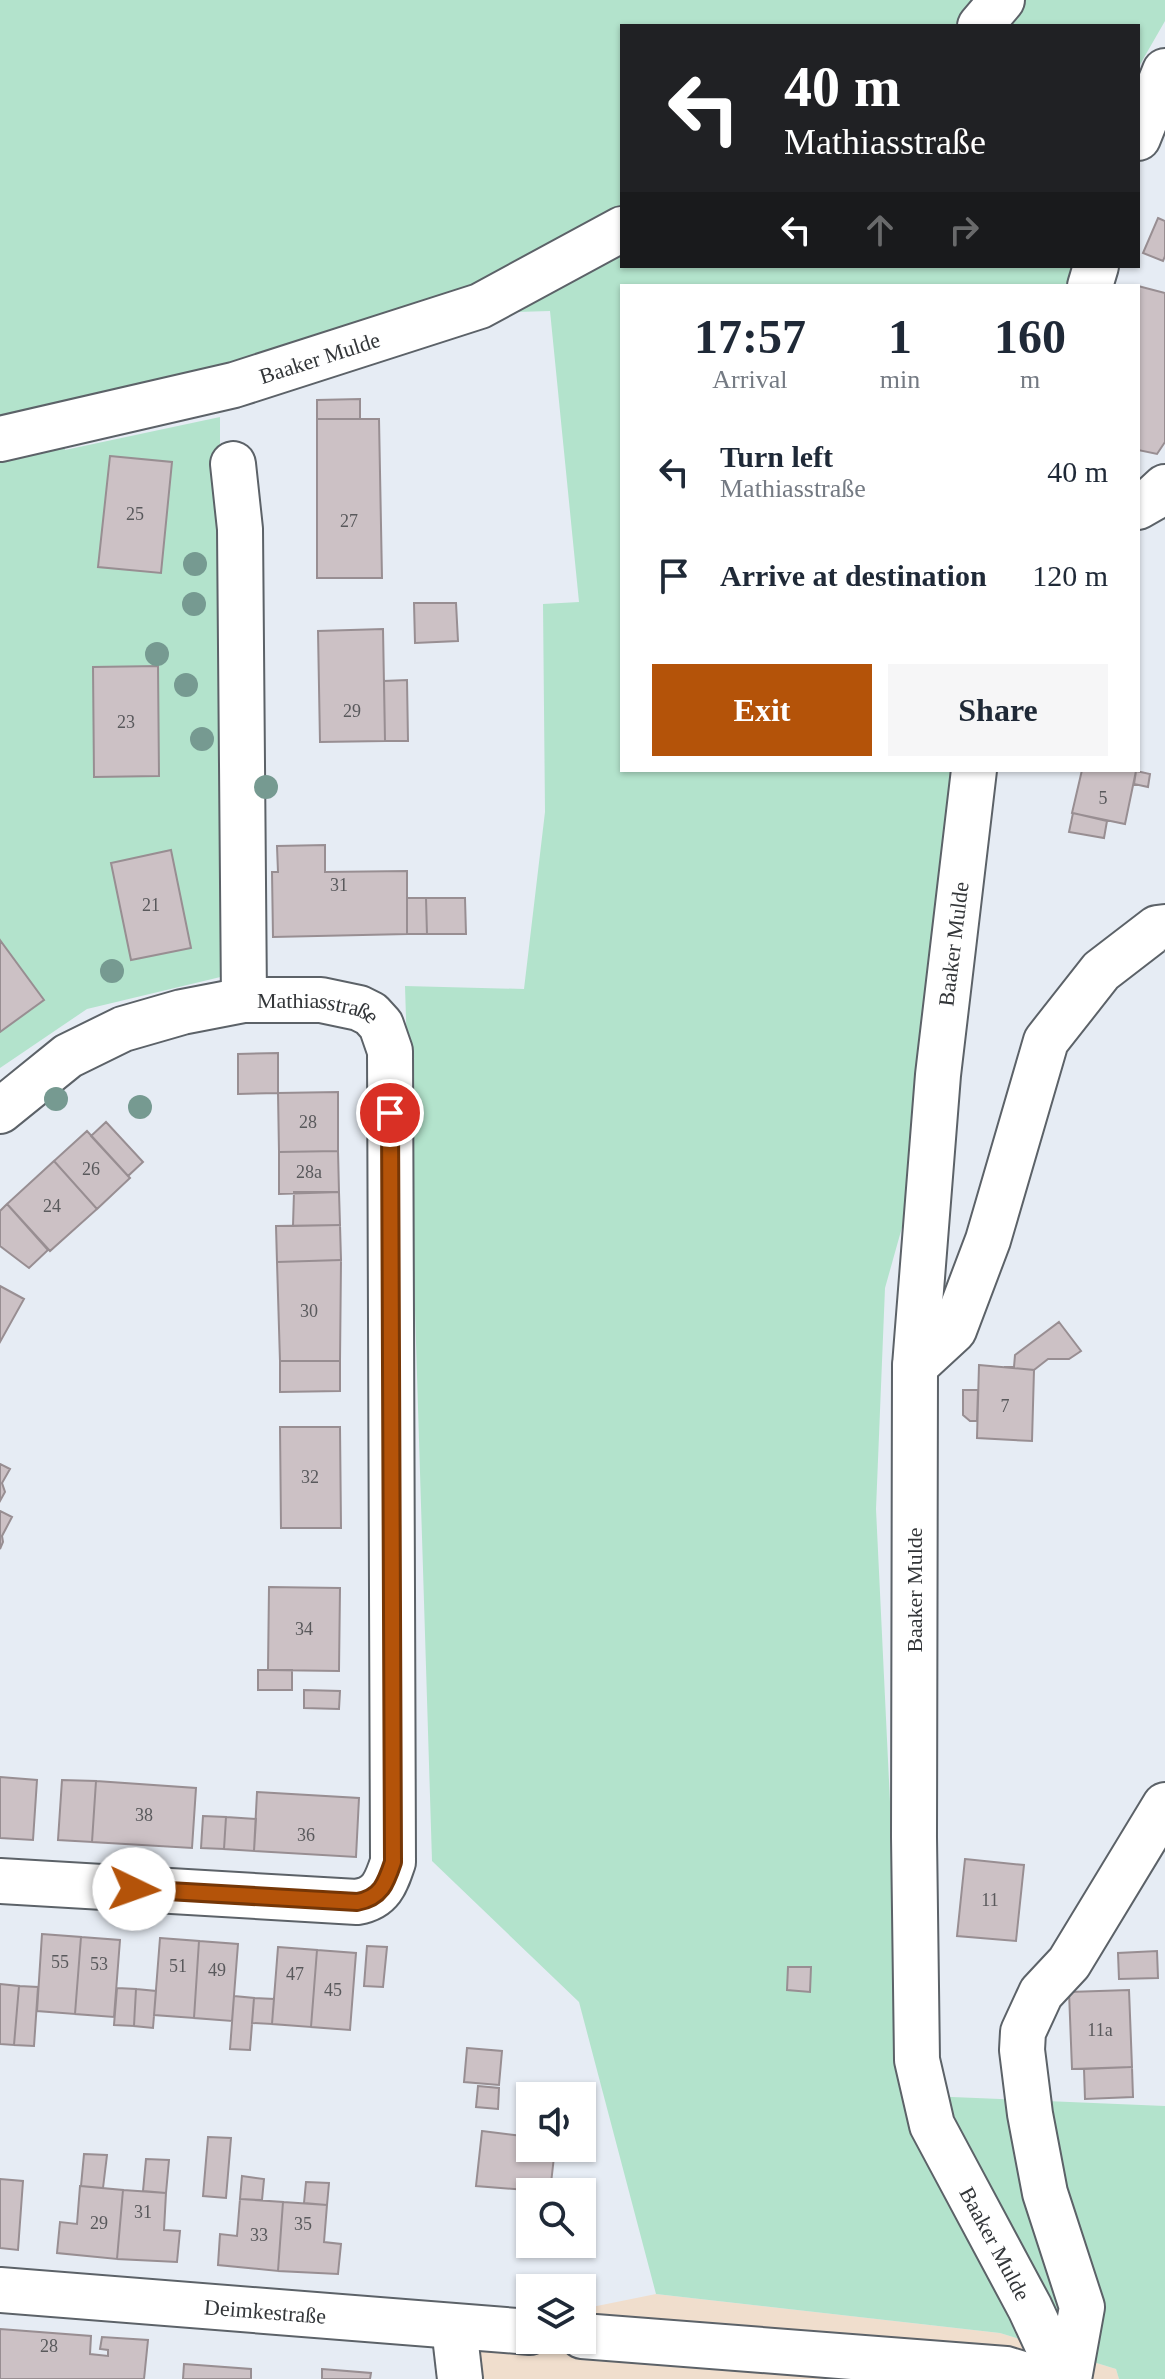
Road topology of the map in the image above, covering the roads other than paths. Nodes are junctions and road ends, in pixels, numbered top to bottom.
1 (1002, 0) edge
2 (982, 24) edge
3 (1165, 71) edge
4 (1140, 133) edge
5 (620, 230) edge
6 (0, 439) edge
7 (233, 464) dead end
8 (1165, 487) edge
9 (1140, 506) edge
10 (974, 772) edge
11 (1165, 927) edge
12 (244, 1000) junction
13 (0, 1111) edge
14 (915, 1366) junction
15 (1165, 1805) edge
16 (0, 1881) edge
17 (0, 2290) edge
18 (454, 2327) junction
19 (516, 2331) edge
20 (596, 2337) edge
21 (460, 2379) edge
22 (1039, 2379) edge
23 (1066, 2379) edge

1 - 2 street
3 - 4 street
5 - 6 street, Baaker Mulde
7 - 12 street, Mathiasstraße
8 - 9 street
10 - 14 street, Baaker Mulde
11 - 14 street
12 - 13 street, Mathiasstraße
12 - 16 street, Mathiasstraße
14 - 23 street, Baaker Mulde
15 - 23 street
17 - 18 street, Deimkestraße
18 - 19 street, Deimkestraße
18 - 21 street
20 - 22 street

